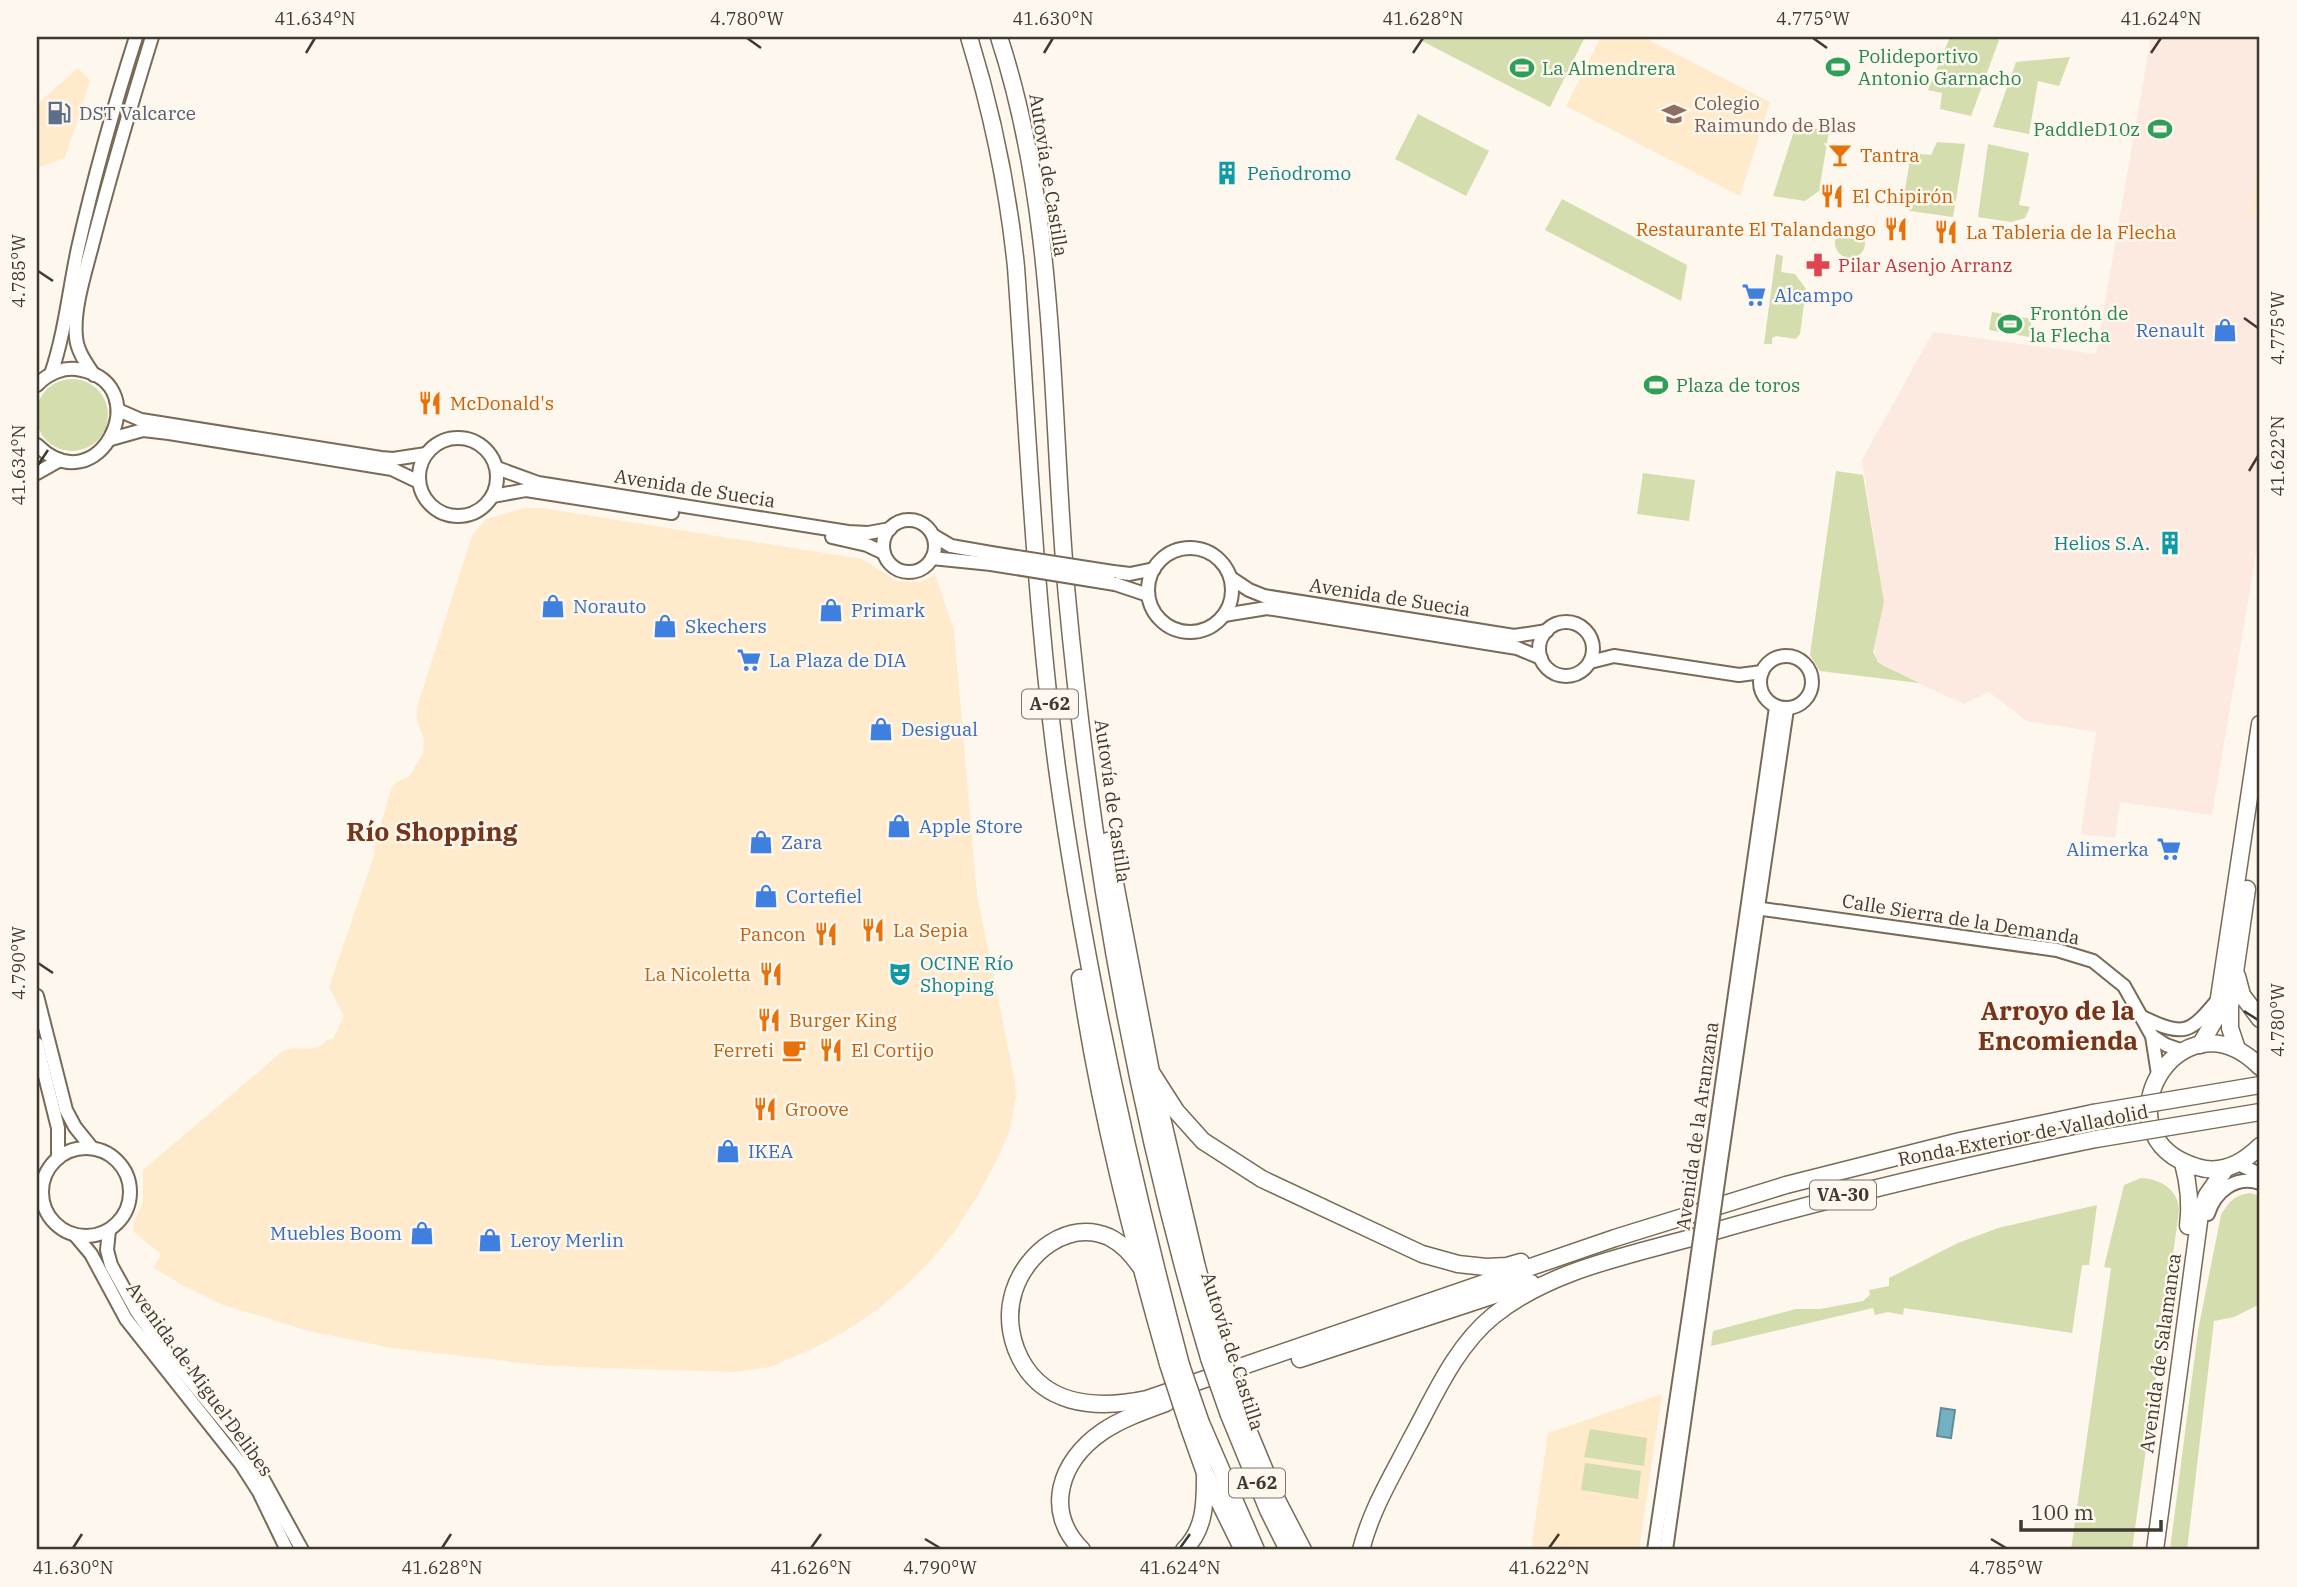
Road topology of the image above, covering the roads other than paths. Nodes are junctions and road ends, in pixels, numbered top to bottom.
1 (136, 37) edge
2 (152, 37) edge
3 (969, 37) edge
4 (999, 37) edge
5 (51, 374) junction
6 (94, 375) junction
7 (37, 385) edge
8 (118, 410) junction
9 (111, 439) junction
10 (37, 445) edge
11 (426, 454) junction
12 (60, 460) junction
13 (497, 468) junction
14 (37, 473) edge
15 (419, 482) junction
16 (493, 496) junction
17 (890, 529) junction
18 (933, 536) junction
19 (884, 553) junction
20 (932, 558) junction
21 (991, 559) junction
22 (1154, 569) junction
23 (1114, 578) junction
24 (1231, 578) junction
25 (1067, 593) junction
26 (1149, 595) junction
27 (1224, 615) junction
28 (1547, 631) junction
29 (1592, 642) junction
30 (1614, 656) junction
31 (1541, 658) junction
32 (1590, 662) junction
33 (1761, 678) junction
34 (1782, 708) junction
35 (2260, 724) edge
36 (1058, 770) junction
37 (2260, 792) edge
38 (1753, 907) junction
39 (2236, 970) junction
40 (37, 996) edge
41 (2220, 996) junction
42 (2143, 1017) junction
43 (2260, 1019) edge
44 (2152, 1036) junction
45 (37, 1044) edge
46 (2200, 1045) junction
47 (2183, 1051) junction
48 (2252, 1057) edge
49 (1151, 1072) junction
50 (2158, 1074) junction
51 (2260, 1085) edge
52 (2260, 1112) edge
53 (2260, 1146) edge
54 (92, 1148) junction
55 (58, 1158) junction
56 (2260, 1162) edge
57 (2183, 1163) junction
58 (2232, 1166) junction
59 (2260, 1174) edge
60 (2260, 1183) edge
61 (109, 1230) junction
62 (75, 1235) junction
63 (1615, 1238) junction
64 (1140, 1266) junction
65 (1595, 1266) junction
66 (2191, 1286) junction
67 (1697, 1295) junction
68 (1216, 1357) junction
69 (1175, 1364) junction
70 (1235, 1414) junction
71 (1195, 1424) junction
72 (1205, 1473) junction
73 (287, 1550) edge
74 (302, 1550) edge
75 (1082, 1550) edge
76 (1184, 1550) edge
77 (1243, 1550) edge
78 (1256, 1550) edge
79 (1288, 1550) edge
80 (1303, 1550) edge
81 (1361, 1550) edge
82 (1654, 1550) edge
83 (1666, 1550) edge
84 (2144, 1550) edge
85 (2155, 1550) edge

1 - 5 street
2 - 6 street
3 - 36 highway, A-62
4 - 25 highway, Autovía de Castilla / A-62
5 - 6 street
5 - 7 street
6 - 8 street
8 - 9 street
8 - 11 street
9 - 12 street
9 - 15 street
10 - 12 street
11 - 13 street
11 - 15 street
12 - 14 street
13 - 16 street
13 - 17 street, Avenida de Suecia
15 - 16 street
16 - 19 street, Avenida de Suecia
17 - 18 street
17 - 19 street
18 - 20 street
18 - 21 street
19 - 20 street
20 - 21 street
21 - 23 street, bridge
22 - 23 street
22 - 24 street
22 - 26 street
23 - 26 street
24 - 27 street
24 - 28 street, Avenida de Suecia
25 - 49 highway
25 - 68 highway, Autovía de Castilla / A-62
26 - 27 street
27 - 31 street, Avenida de Suecia
28 - 29 street
28 - 31 street
29 - 30 street
29 - 32 street
30 - 32 street
30 - 33 street
31 - 32 street
33 - 34 street
33 - 34 street
34 - 38 street, Avenida de la Aranzana
35 - 41 highway
36 - 64 highway
36 - 69 highway, A-62
37 - 39 highway
38 - 42 street, Calle Sierra de la Demanda
38 - 67 street, Avenida de la Aranzana, bridge
39 - 43 highway
39 - 48 highway
40 - 54 street
41 - 42 street
41 - 46 highway
42 - 44 street, Calle Sierra de la Demanda
44 - 47 street
44 - 50 street, Calle Sierra de la Demanda
45 - 55 street
46 - 47 highway
46 - 48 highway
47 - 50 highway
49 - 63 highway
49 - 68 highway
50 - 57 highway
51 - 63 highway, Ronda Exterior de Valladolid / VA-30, bridge
52 - 65 highway, Ronda Exterior de Valladolid / VA-30, bridge
53 - 56 street
53 - 58 highway, Avenida de Salamanca
54 - 55 street
54 - 61 street
55 - 62 street
57 - 58 highway
57 - 84 highway, Avenida de Salamanca
58 - 59 street
58 - 66 highway, Avenida de Salamanca
60 - 66 street
61 - 62 street
61 - 74 street, Avenida de Miguel Delibes
62 - 73 street, Avenida de Miguel Delibes
63 - 64 highway
64 - 69 highway
65 - 75 highway
65 - 81 highway
66 - 85 highway, Avenida de Salamanca
67 - 82 street, Avenida de la Aranzana
67 - 83 street, Avenida de la Aranzana
68 - 70 highway, Autovía de Castilla / A-62, bridge
69 - 71 highway, A-62, bridge
70 - 79 highway, Autovía de Castilla / A-62
70 - 80 highway
71 - 72 highway
71 - 78 highway, A-62
72 - 76 highway
72 - 77 highway

